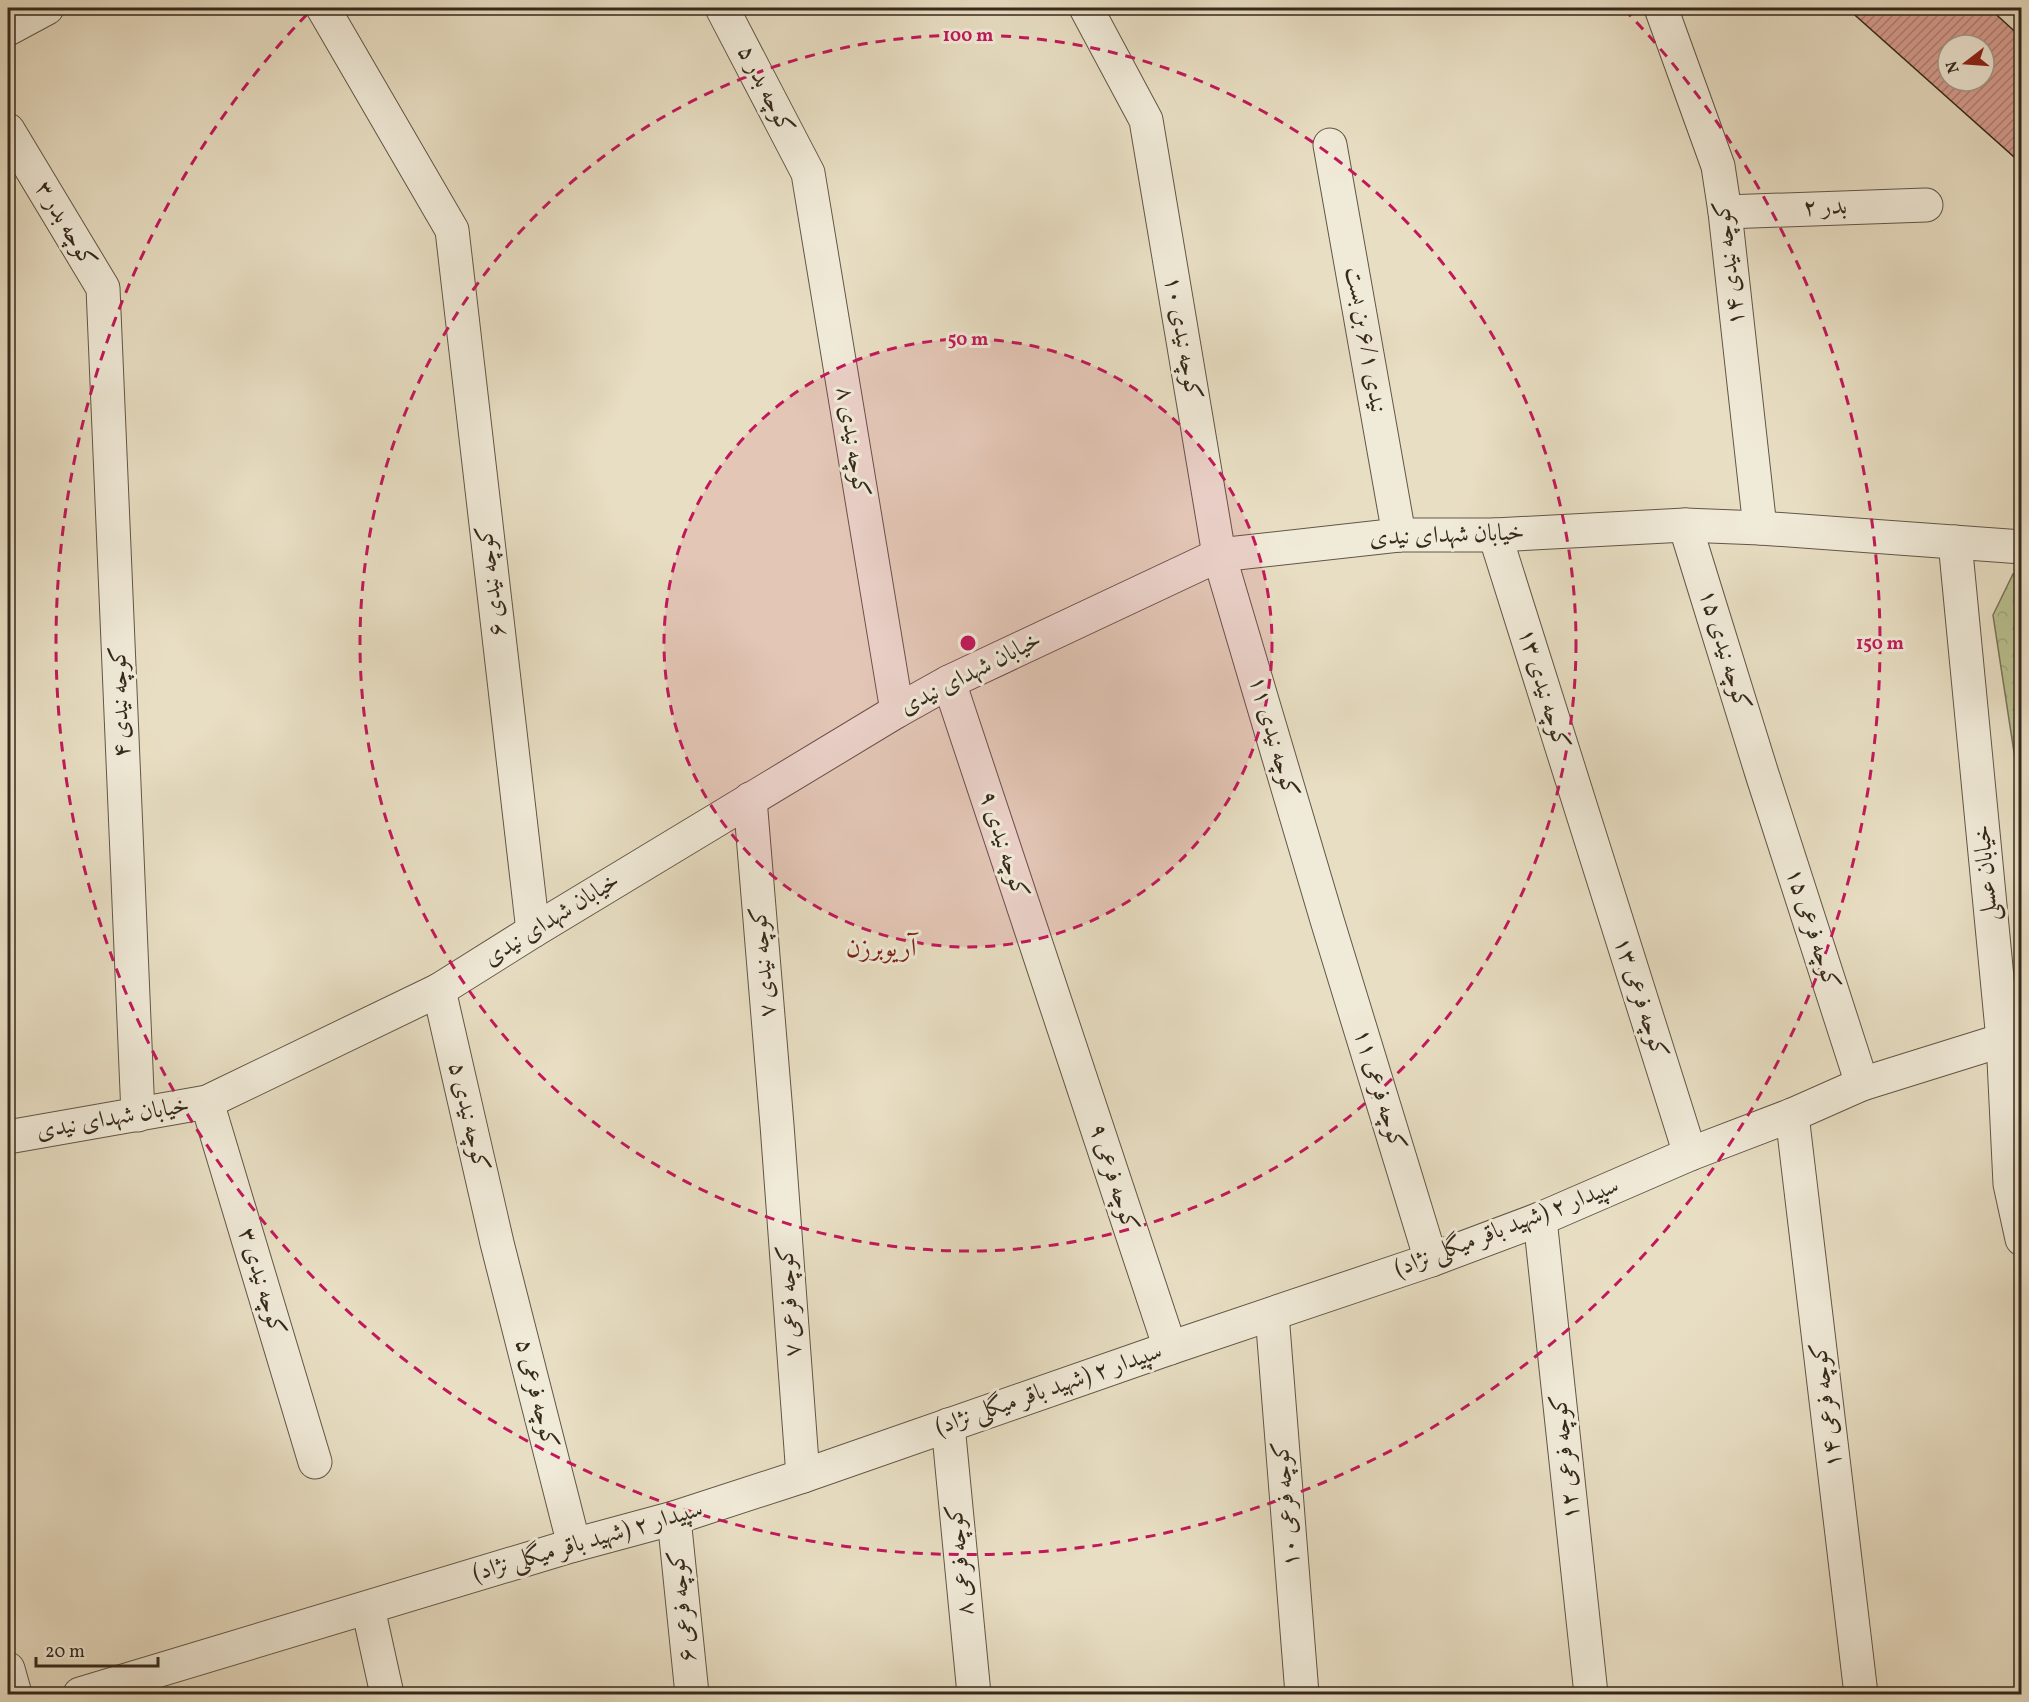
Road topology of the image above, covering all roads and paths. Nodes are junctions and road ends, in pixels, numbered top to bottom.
1 (47, 8) edge
2 (322, 8) edge
3 (722, 8) edge
4 (1086, 8) edge
5 (1661, 8) edge
6 (8, 29) edge
7 (8, 130) edge
8 (1330, 145) dead end
9 (808, 173) joint
10 (1926, 205) dead end
11 (1725, 212) junction
12 (103, 288) joint
13 (1685, 525) junction
14 (1760, 528) junction
15 (1399, 535) junction
16 (1495, 535) junction
17 (1956, 542) junction
18 (2022, 546) edge
19 (1219, 555) junction
20 (949, 682) junction
21 (897, 711) junction
22 (1762, 774) joint
23 (750, 799) junction
24 (1591, 843) joint
25 (1327, 920) joint
26 (532, 931) junction
27 (439, 990) junction
28 (1057, 1009) joint
29 (2003, 1040) junction
30 (1862, 1084) junction
31 (207, 1102) junction
32 (138, 1115) junction
33 (1792, 1115) junction
34 (777, 1125) joint
35 (8, 1137) edge
36 (1690, 1154) junction
37 (2016, 1183) edge
38 (1540, 1219) junction
39 (2022, 1239) edge
40 (498, 1243) joint
41 (1431, 1260) junction
42 (1272, 1314) junction
43 (1170, 1348) junction
44 (948, 1425) junction
45 (315, 1462) dead end
46 (803, 1476) junction
47 (674, 1518) junction
48 (574, 1545) junction
49 (368, 1608) junction
50 (8, 1669) edge
51 (15, 1695) edge
52 (80, 1695) edge
53 (387, 1695) edge
54 (692, 1695) edge
55 (974, 1695) edge
56 (1302, 1695) edge
57 (1591, 1695) edge
58 (1861, 1695) edge

1 - 6 street
2 - 26 street, کوچه نیدی ۶
3 - 9 street, کوچه بدر ۵
4 - 19 street, کوچه نیدی ۱۰
5 - 11 street, کوچه نیدی ۱۴
7 - 12 street, کوچه بدر ۳
8 - 15 street, نیدی ۶/۱ بن بست
9 - 21 street, کوچه نیدی ۸
10 - 11 street, بدر ۲
11 - 14 street, کوچه نیدی ۱۴
12 - 32 street, کوچه نیدی ۴
13 - 14 street, خیابان شهدای نیدی
13 - 16 street, خیابان شهدای نیدی
13 - 22 street, کوچه نیدی ۱۵
14 - 17 street, خیابان شهدای نیدی
15 - 16 street, خیابان شهدای نیدی
15 - 19 street, خیابان شهدای نیدی
16 - 24 street, کوچه نیدی ۱۳
17 - 18 street, خیابان شهدای نیدی
17 - 29 street, خیابان عسلی
19 - 20 street, خیابان شهدای نیدی
19 - 25 street, کوچه نیدی ۱۱
20 - 21 street, خیابان شهدای نیدی
20 - 28 street, کوچه نیدی ۹
21 - 23 street, خیابان شهدای نیدی
22 - 30 street, کوچه فرعی ۱۵
23 - 26 street, خیابان شهدای نیدی
23 - 34 street, کوچه نیدی ۷
24 - 36 street, کوچه فرعی ۱۳
25 - 41 street, کوچه فرعی ۱۱
26 - 27 street, خیابان شهدای نیدی
27 - 31 street, خیابان شهدای نیدی
27 - 40 street, کوچه نیدی ۵
28 - 43 street, کوچه فرعی ۹
29 - 30 street, سپیدار ۲ (شهید باقر میگلی نژاد)
29 - 37 street, خیابان عسلی
30 - 33 street, سپیدار ۲ (شهید باقر میگلی نژاد)
31 - 32 street, خیابان شهدای نیدی
31 - 45 street, کوچه نیدی ۳
32 - 35 street, خیابان شهدای نیدی
33 - 36 street, سپیدار ۲ (شهید باقر میگلی نژاد)
33 - 58 street, کوچه فرعی ۱۴
34 - 46 street, کوچه فرعی ۷
36 - 38 street, سپیدار ۲ (شهید باقر میگلی نژاد)
37 - 39 street, خیابان عسلی
38 - 41 street, سپیدار ۲ (شهید باقر میگلی نژاد)
38 - 57 street, کوچه فرعی ۱۲
40 - 48 street, کوچه فرعی ۵
41 - 42 street, سپیدار ۲ (شهید باقر میگلی نژاد)
42 - 43 street, سپیدار ۲ (شهید باقر میگلی نژاد)
42 - 56 street, کوچه فرعی ۱۰
43 - 44 street, سپیدار ۲ (شهید باقر میگلی نژاد)
44 - 46 street, سپیدار ۲ (شهید باقر میگلی نژاد)
44 - 55 street, کوچه فرعی ۸
46 - 47 street, سپیدار ۲ (شهید باقر میگلی نژاد)
47 - 48 street, سپیدار ۲ (شهید باقر میگلی نژاد)
47 - 54 street, کوچه فرعی ۶
48 - 49 street, سپیدار ۲ (شهید باقر میگلی نژاد)
49 - 52 street, سپیدار ۲ (شهید باقر میگلی نژاد)
49 - 53 street
50 - 51 street

